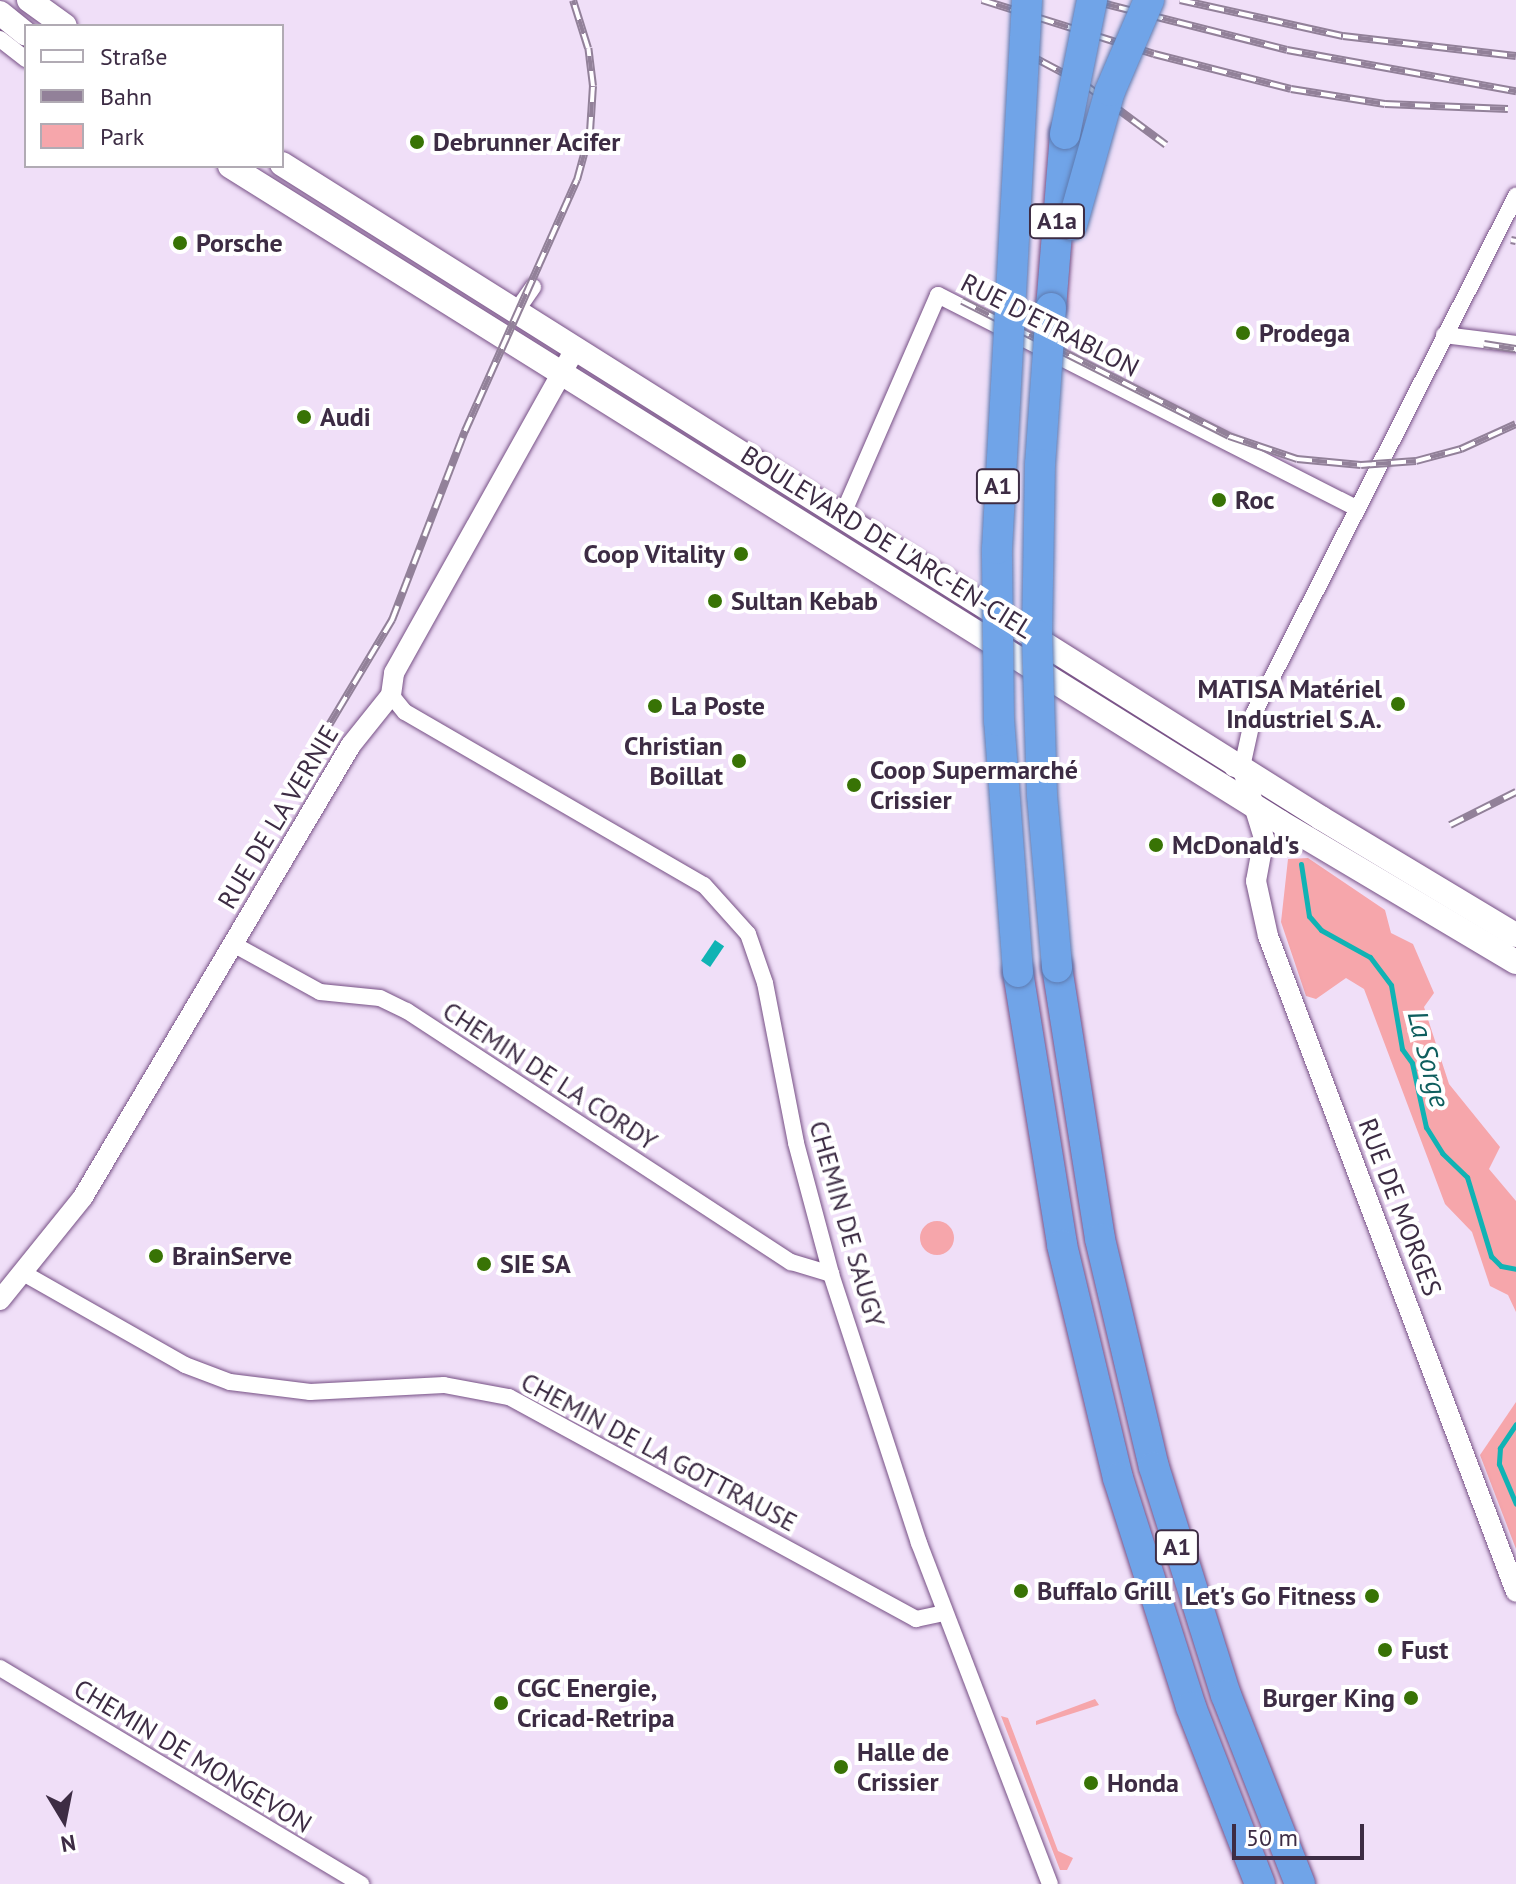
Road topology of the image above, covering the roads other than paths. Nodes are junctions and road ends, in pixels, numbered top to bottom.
1 (29, 0) edge
2 (1027, 0) edge
3 (1092, 0) edge
4 (1149, 0) edge
5 (0, 13) edge
6 (62, 24) edge
7 (24, 32) edge
8 (0, 39) edge
9 (24, 57) edge
10 (284, 165) edge
11 (233, 168) edge
12 (1516, 196) edge
13 (533, 287) dead end
14 (1051, 308) junction
15 (517, 310) junction
16 (1444, 335) junction
17 (1516, 344) edge
18 (576, 348) junction
19 (563, 372) junction
20 (1356, 508) junction
21 (842, 516) junction
22 (391, 695) junction
23 (1194, 767) junction
24 (1242, 767) junction
25 (1251, 801) junction
26 (1321, 818) junction
27 (1272, 830) junction
28 (1516, 935) edge
29 (233, 944) junction
30 (1516, 962) edge
31 (25, 1274) junction
32 (831, 1274) junction
33 (0, 1300) edge
34 (1516, 1592) edge
35 (945, 1613) junction
36 (0, 1668) edge
37 (1284, 1846) junction
38 (361, 1884) edge
39 (1050, 1884) edge
40 (1258, 1884) edge
41 (1300, 1884) edge
42 (1307, 1884) edge

1 - 6 main road
2 - 40 highway, A1, bridge
3 - 14 highway, A1a, bridge
4 - 14 highway, A1, bridge
5 - 7 main road
8 - 9 street
10 - 15 main road, BOULEVARD DE L'ARC-EN-CIEL
11 - 19 main road, BOULEVARD DE L'ARC-EN-CIEL
12 - 16 street
13 - 15 street
14 - 37 highway, A1, bridge
15 - 18 main road, BOULEVARD DE L'ARC-EN-CIEL
16 - 17 street
16 - 20 street
18 - 19 street, RUE DE LA VERNIE
18 - 21 main road, BOULEVARD DE L'ARC-EN-CIEL
19 - 22 street, RUE DE LA VERNIE
19 - 23 main road, BOULEVARD DE L'ARC-EN-CIEL
20 - 21 street, RUE D'ETRABLON
20 - 24 street
21 - 24 main road, BOULEVARD DE L'ARC-EN-CIEL
22 - 29 street, RUE DE LA VERNIE
22 - 32 street, CHEMIN DE SAUGY
23 - 24 street
23 - 25 main road, BOULEVARD DE L'ARC-EN-CIEL
24 - 25 street
24 - 26 main road, BOULEVARD DE L'ARC-EN-CIEL
25 - 27 main road, BOULEVARD DE L'ARC-EN-CIEL
26 - 27 street
26 - 28 main road, BOULEVARD DE L'ARC-EN-CIEL
27 - 30 main road, BOULEVARD DE L'ARC-EN-CIEL
27 - 34 street, RUE DE MORGES
29 - 31 street, RUE DE LA VERNIE
29 - 32 street, CHEMIN DE LA CORDY
31 - 33 street, RUE DE LA VERNIE
31 - 35 street, CHEMIN DE LA GOTTRAUSE
32 - 35 street, CHEMIN DE SAUGY
35 - 39 street, CHEMIN DE SAUGY
36 - 38 street, CHEMIN DE MONGEVON
37 - 41 highway, A1
37 - 42 highway

